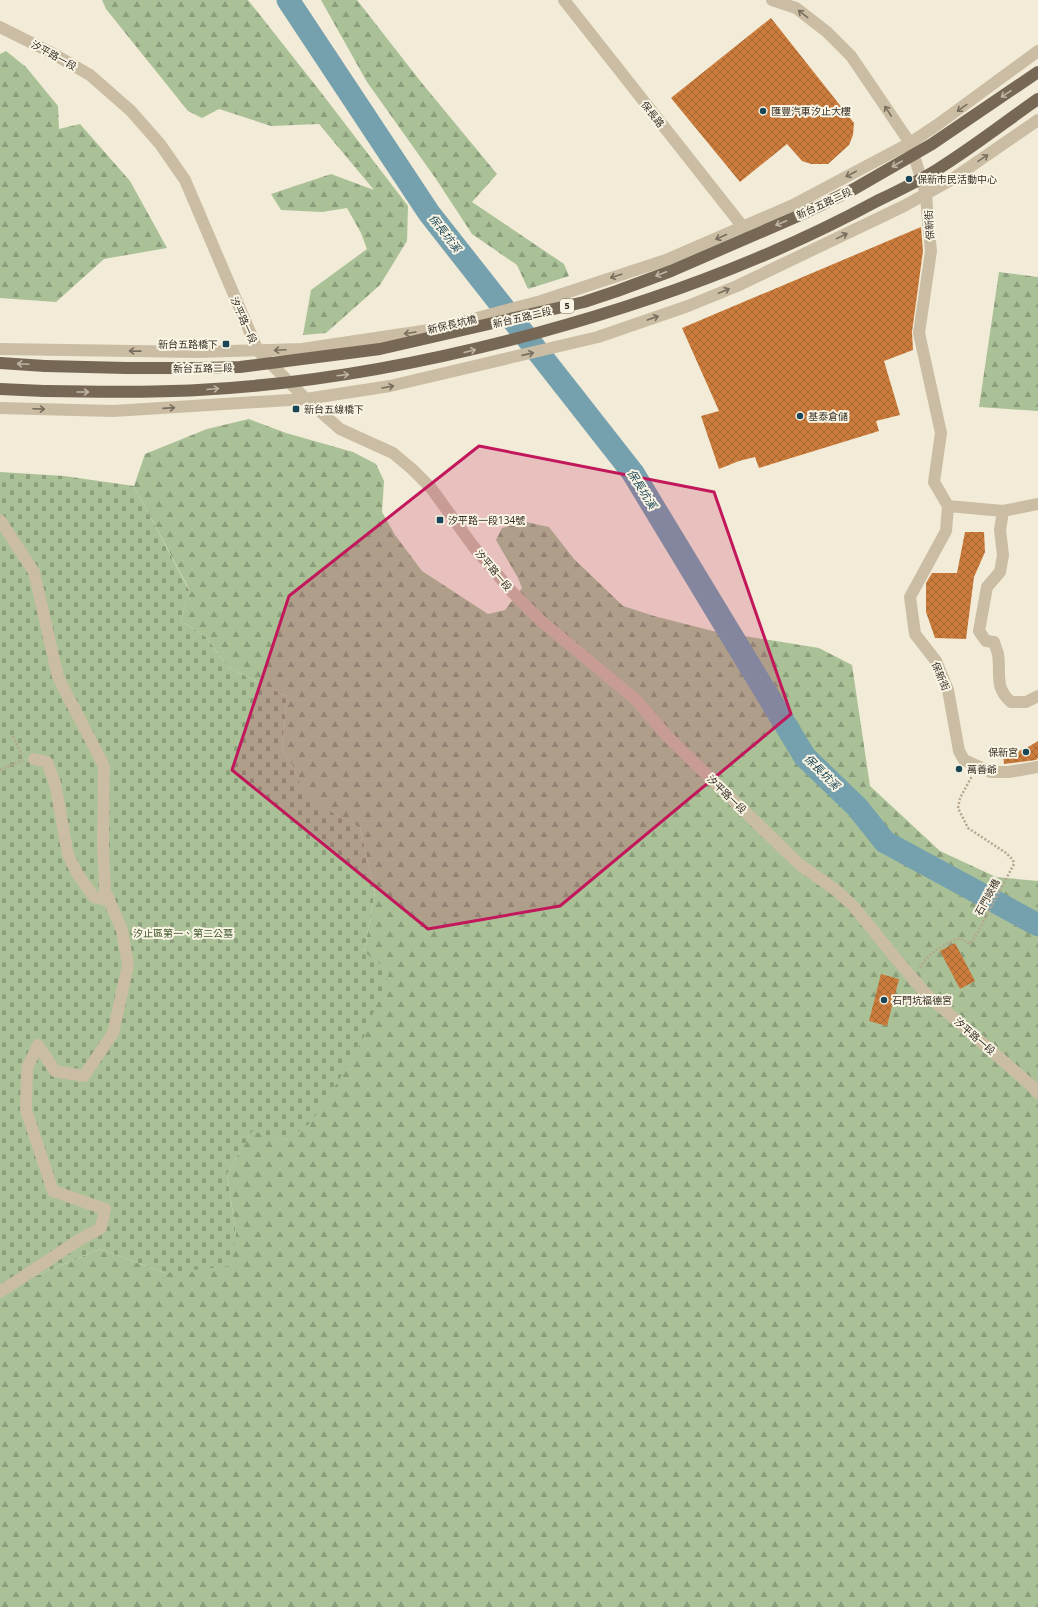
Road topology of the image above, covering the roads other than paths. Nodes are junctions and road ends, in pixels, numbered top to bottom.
1 (564, 0) edge
2 (772, 0) edge
3 (0, 27) edge
4 (1038, 51) edge
5 (1038, 72) edge
6 (1038, 99) edge
7 (1038, 120) edge
8 (910, 143) junction
9 (926, 194) junction
10 (742, 227) junction
11 (0, 349) edge
12 (258, 351) junction
13 (0, 363) edge
14 (0, 389) edge
15 (306, 399) junction
16 (0, 408) edge
17 (1038, 504) edge
18 (948, 506) junction
19 (1003, 511) junction
20 (0, 520) edge
21 (1038, 696) edge
22 (29, 759) road end
23 (1038, 768) edge
24 (109, 900) junction
25 (1038, 1093) edge
26 (0, 1292) edge

1 - 10 street, 保長路
8 -> 2 street, 保新街
3 - 12 street, 汐平路一段
4 -> 8 street, 新保長坑橋
5 -> 13 main road, 新台五路二段 / 5, bridge
14 -> 6 main road, 新台五路二段 / 5, bridge
9 -> 7 street
8 - 9 street, 保新街
8 -> 10 street, 新保長坑橋
15 -> 9 street
9 - 18 street, 保新街
10 -> 12 street, 新保長坑橋
12 -> 11 street, 新保長坑橋
12 - 15 street, 汐平路一段
16 -> 15 street
15 - 25 street, 汐平路一段
17 - 19 street
18 - 19 street
18 - 23 street, 保新街
19 - 21 street
20 - 24 street
22 - 24 street
24 - 26 street

